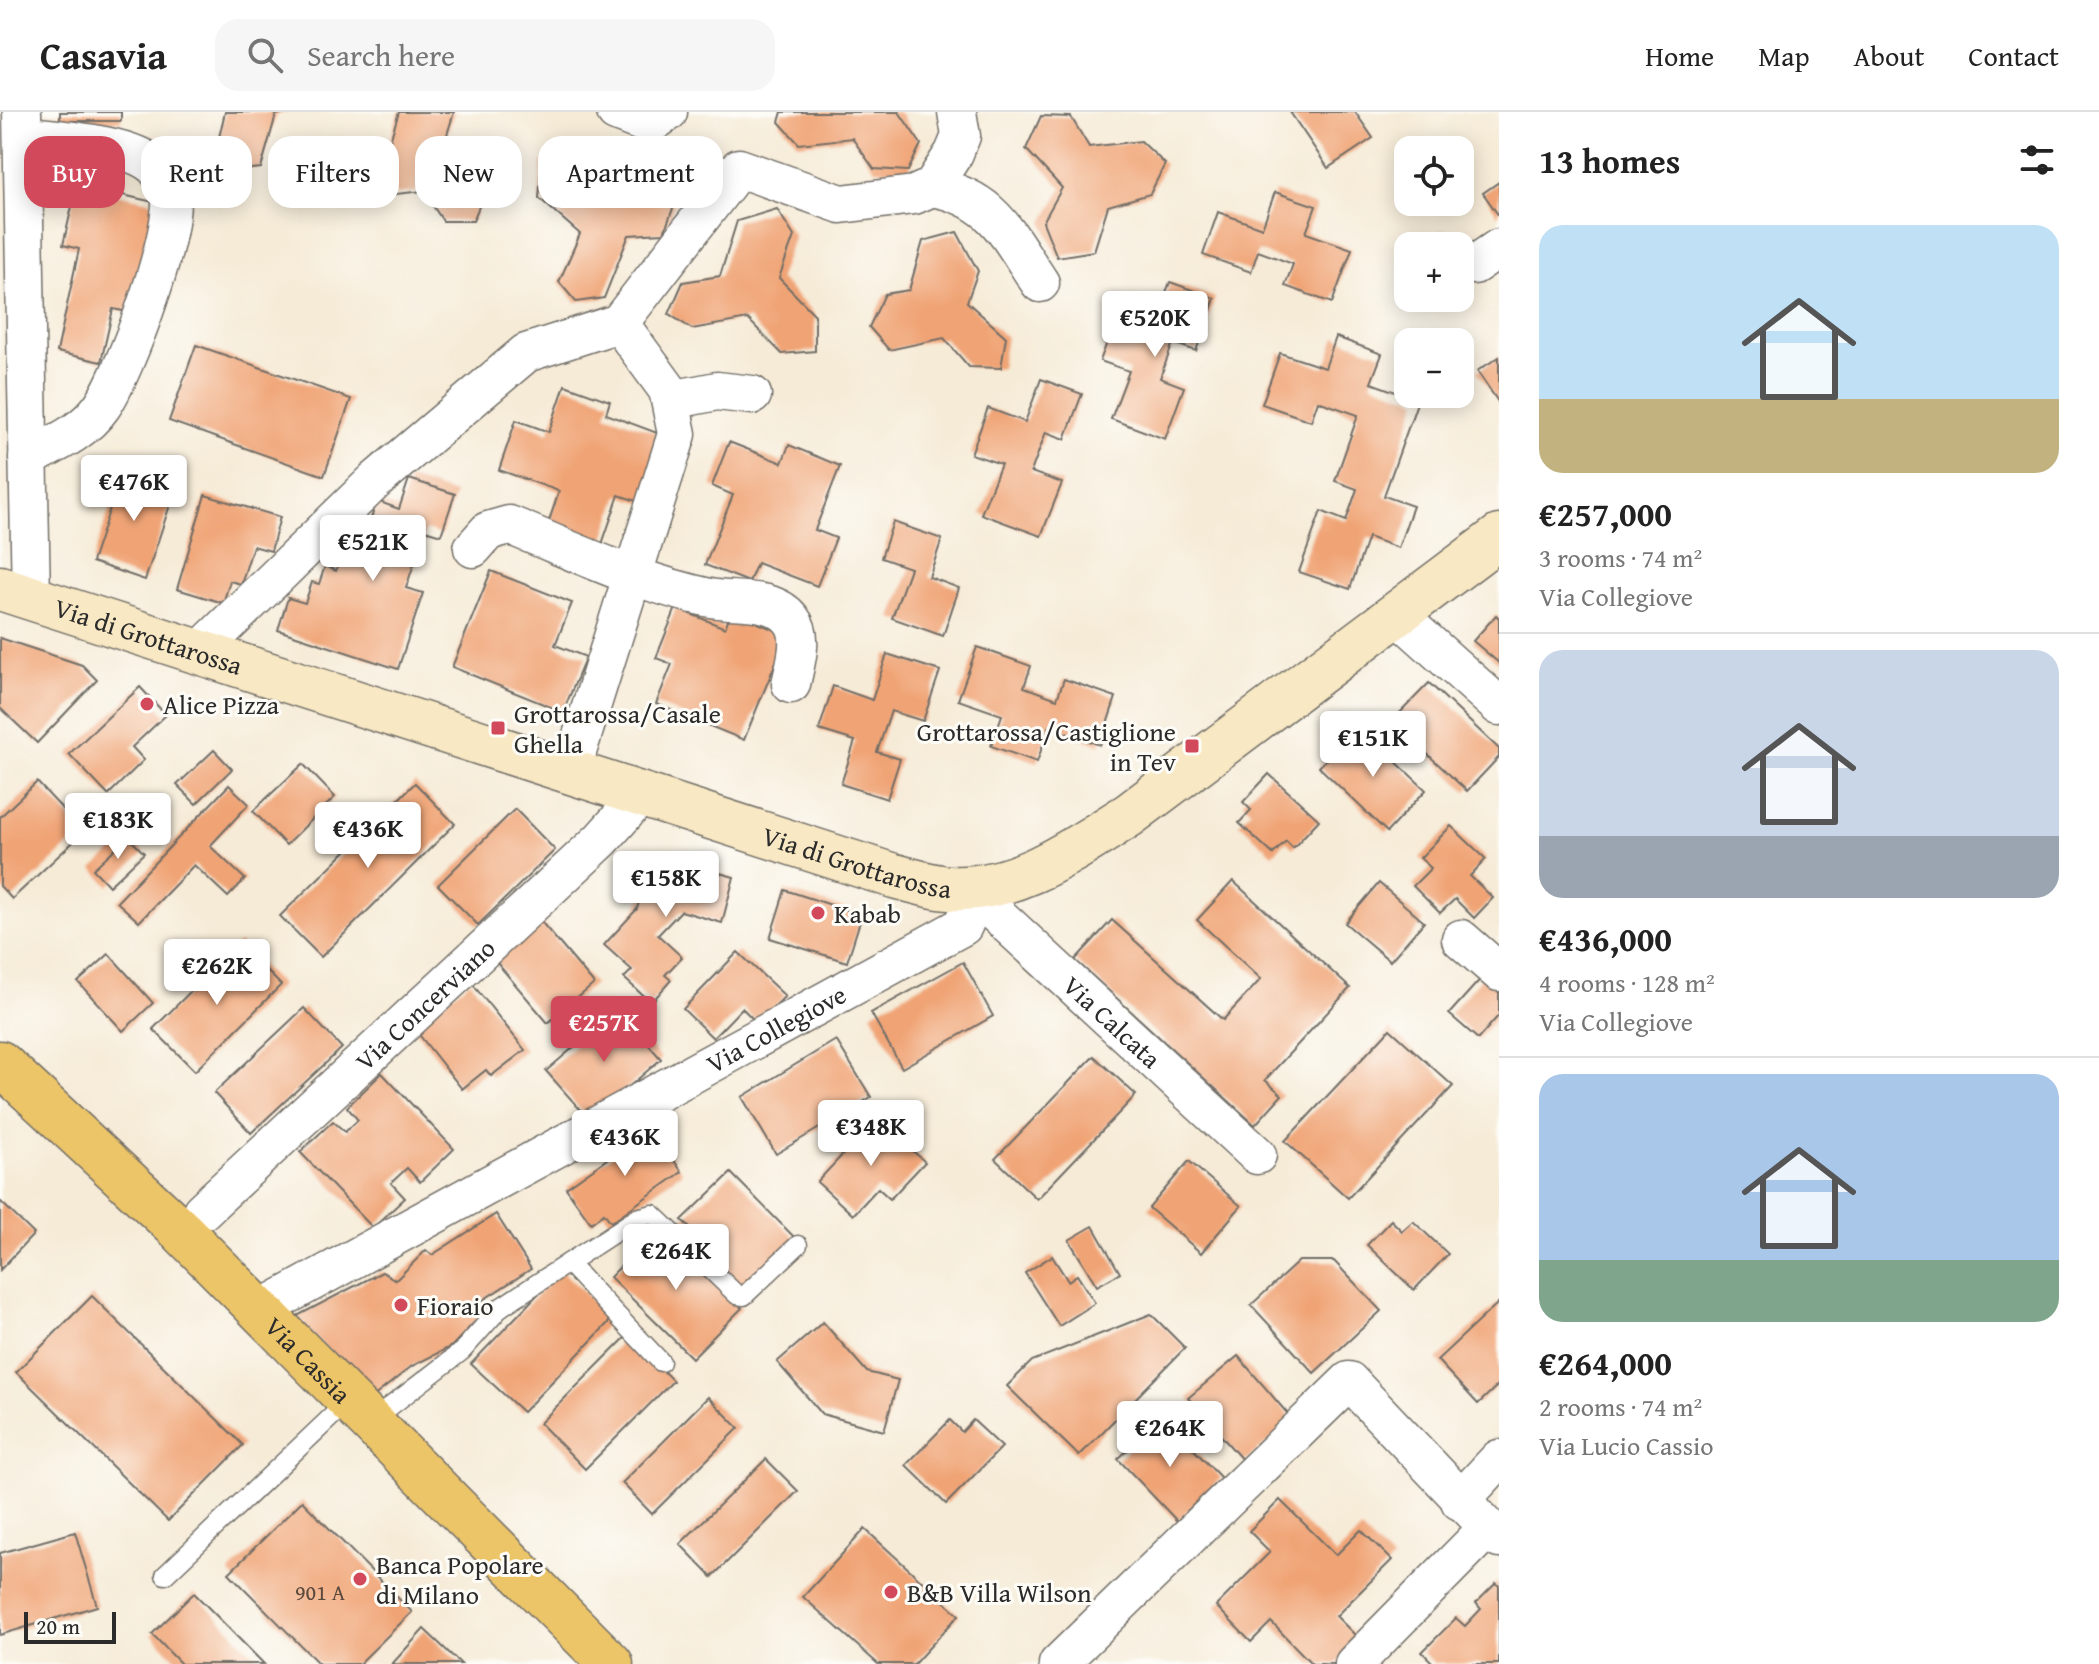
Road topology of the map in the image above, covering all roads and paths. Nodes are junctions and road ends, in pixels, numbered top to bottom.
1 (616, 112) edge
2 (668, 112) edge
3 (957, 112) edge
4 (22, 124) edge
5 (923, 191) junction
6 (1040, 283) dead end
7 (619, 323) junction
8 (13, 381) edge
9 (752, 395) dead end
10 (671, 400) junction
11 (28, 458) junction
12 (1499, 537) edge
13 (473, 548) dead end
14 (633, 574) junction
15 (16, 593) edge
16 (1395, 613) junction
17 (200, 651) junction
18 (791, 684) dead end
19 (1499, 706) edge
20 (571, 771) junction
21 (643, 793) junction
22 (967, 887) junction
23 (1461, 939) dead end
24 (1499, 972) edge
25 (0, 1063) edge
26 (1257, 1155) dead end
27 (202, 1211) dead end
28 (798, 1245) dead end
29 (568, 1263) junction
30 (258, 1311) junction
31 (661, 1362) dead end
32 (359, 1412) junction
33 (1499, 1459) edge
34 (1460, 1501) junction
35 (1494, 1534) edge
36 (165, 1575) dead end
37 (611, 1664) edge
38 (1058, 1664) edge
39 (1354, 1664) edge

1 - 2 street
3 - 5 street
4 - 8 street
4 - 11 street
5 - 6 street
5 - 7 street
7 - 10 street
7 - 17 street
8 - 11 street
9 - 10 street
10 - 14 street
11 - 15 street
12 - 16 street, Via di Grottarossa
13 - 14 street
14 - 18 street
14 - 20 street
15 - 17 street, Via di Grottarossa
16 - 19 street
16 - 22 street, Via di Grottarossa
17 - 20 street, Via di Grottarossa
20 - 21 street, Via di Grottarossa
21 - 22 street, Via di Grottarossa
21 - 27 street, Via Concerviano
22 - 26 street, Via Calcata
22 - 30 street, Via Collegiove
23 - 24 street
25 - 30 main road, Via Cassia
28 - 29 lane
29 - 31 lane
29 - 32 lane
30 - 32 main road, Via Cassia
32 - 36 lane
32 - 37 main road, Via Cassia
33 - 34 street
34 - 35 street
34 - 38 street
35 - 39 street

